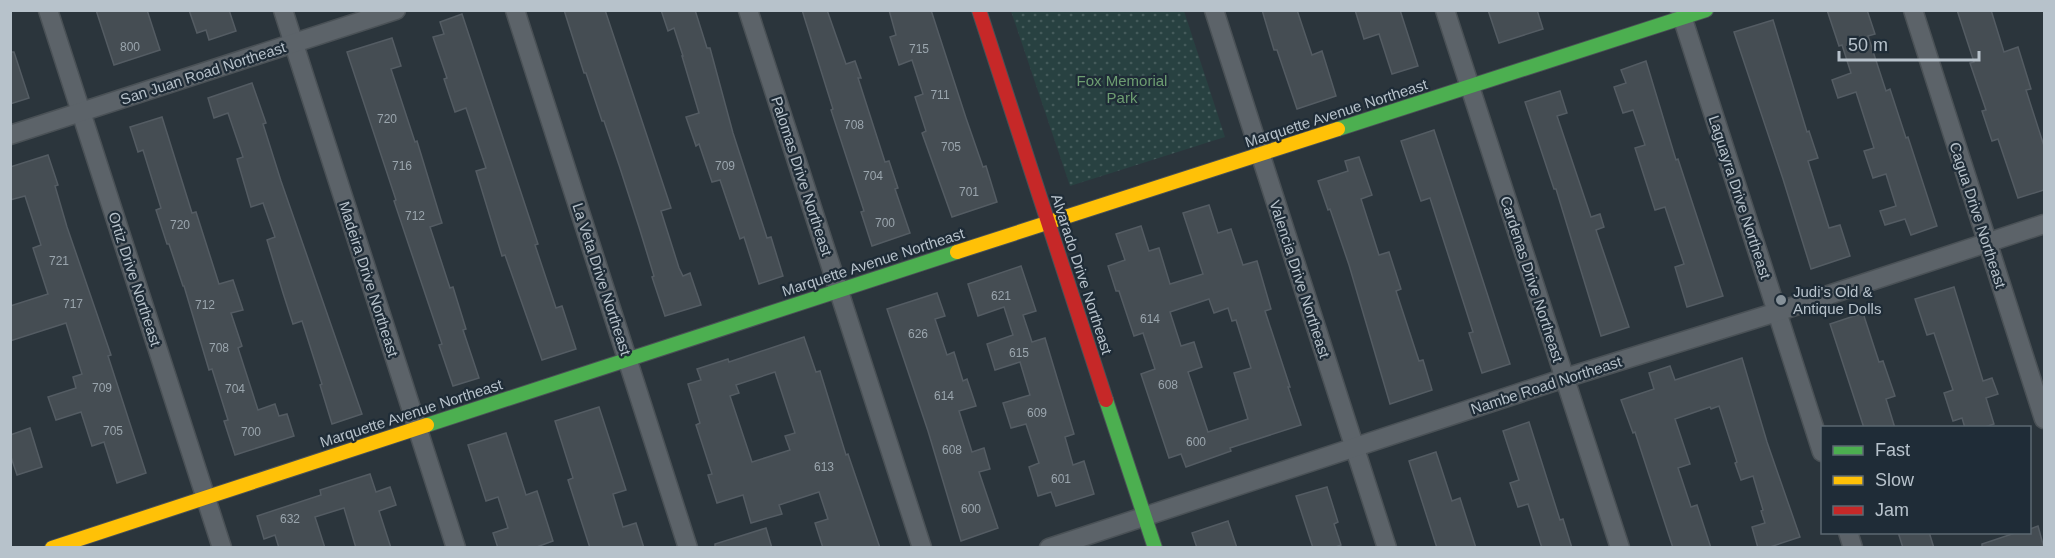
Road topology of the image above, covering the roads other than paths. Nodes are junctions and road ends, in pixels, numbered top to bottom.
1 (48, 10) edge
2 (283, 10) edge
3 (396, 10) edge
4 (515, 10) edge
5 (747, 10) edge
6 (979, 10) edge
7 (1214, 10) edge
8 (1445, 10) edge
9 (1706, 10) edge
10 (1913, 10) edge
11 (1681, 14) edge
12 (294, 44) junction
13 (1469, 87) junction
14 (81, 113) junction
15 (10, 135) edge
16 (1259, 154) junction
17 (1048, 223) junction
18 (2044, 224) edge
19 (1988, 244) junction
20 (839, 291) junction
21 (1777, 312) junction
22 (627, 358) junction
23 (1565, 378) junction
24 (2044, 419) edge
25 (417, 429) junction
26 (1355, 448) junction
27 (1821, 449) edge
28 (206, 498) junction
29 (1145, 516) junction
30 (52, 548) edge
31 (222, 548) edge
32 (456, 548) edge
33 (688, 548) edge
34 (922, 548) edge
35 (1049, 548) edge
36 (1155, 548) edge
37 (1387, 548) edge
38 (1620, 548) edge

1 - 14 street, Ortiz Drive Northeast
2 - 12 street, Madeira Drive Northeast
3 - 12 street, San Juan Road Northeast
4 - 22 street, La Veta Drive Northeast
5 - 20 street, Palomas Drive Northeast
6 - 17 street, Alvarado Drive Northeast
7 - 16 street, Valencia Drive Northeast
8 - 13 street, Cardenas Drive Northeast
9 - 11 street, Marquette Avenue Northeast
10 - 19 street, Cagua Drive Northeast
11 - 13 street, Marquette Avenue Northeast
11 - 21 street, Laguayra Drive Northeast
12 - 14 street, San Juan Road Northeast
12 - 25 street, Madeira Drive Northeast
13 - 16 street, Marquette Avenue Northeast
13 - 23 street, Cardenas Drive Northeast
14 - 15 street, San Juan Road Northeast
14 - 28 street, Ortiz Drive Northeast
16 - 17 street, Marquette Avenue Northeast
16 - 26 street, Valencia Drive Northeast
17 - 20 street, Marquette Avenue Northeast
17 - 29 street, Alvarado Drive Northeast
18 - 19 street, Nambe Road Northeast
19 - 21 street, Nambe Road Northeast
19 - 24 street, Cagua Drive Northeast
20 - 22 street, Marquette Avenue Northeast
20 - 34 street, Palomas Drive Northeast
21 - 23 street, Nambe Road Northeast
21 - 27 street, Laguayra Drive Northeast
22 - 25 street, Marquette Avenue Northeast
22 - 33 street, La Veta Drive Northeast
23 - 26 street, Nambe Road Northeast
23 - 38 street, Cardenas Drive Northeast
25 - 28 street, Marquette Avenue Northeast
25 - 32 street, Madeira Drive Northeast
26 - 29 street, Nambe Road Northeast
26 - 37 street, Valencia Drive Northeast
28 - 30 street, Marquette Avenue Northeast
28 - 31 street, Ortiz Drive Northeast
29 - 35 street, Nambe Road Northeast
29 - 36 street, Alvarado Drive Northeast

